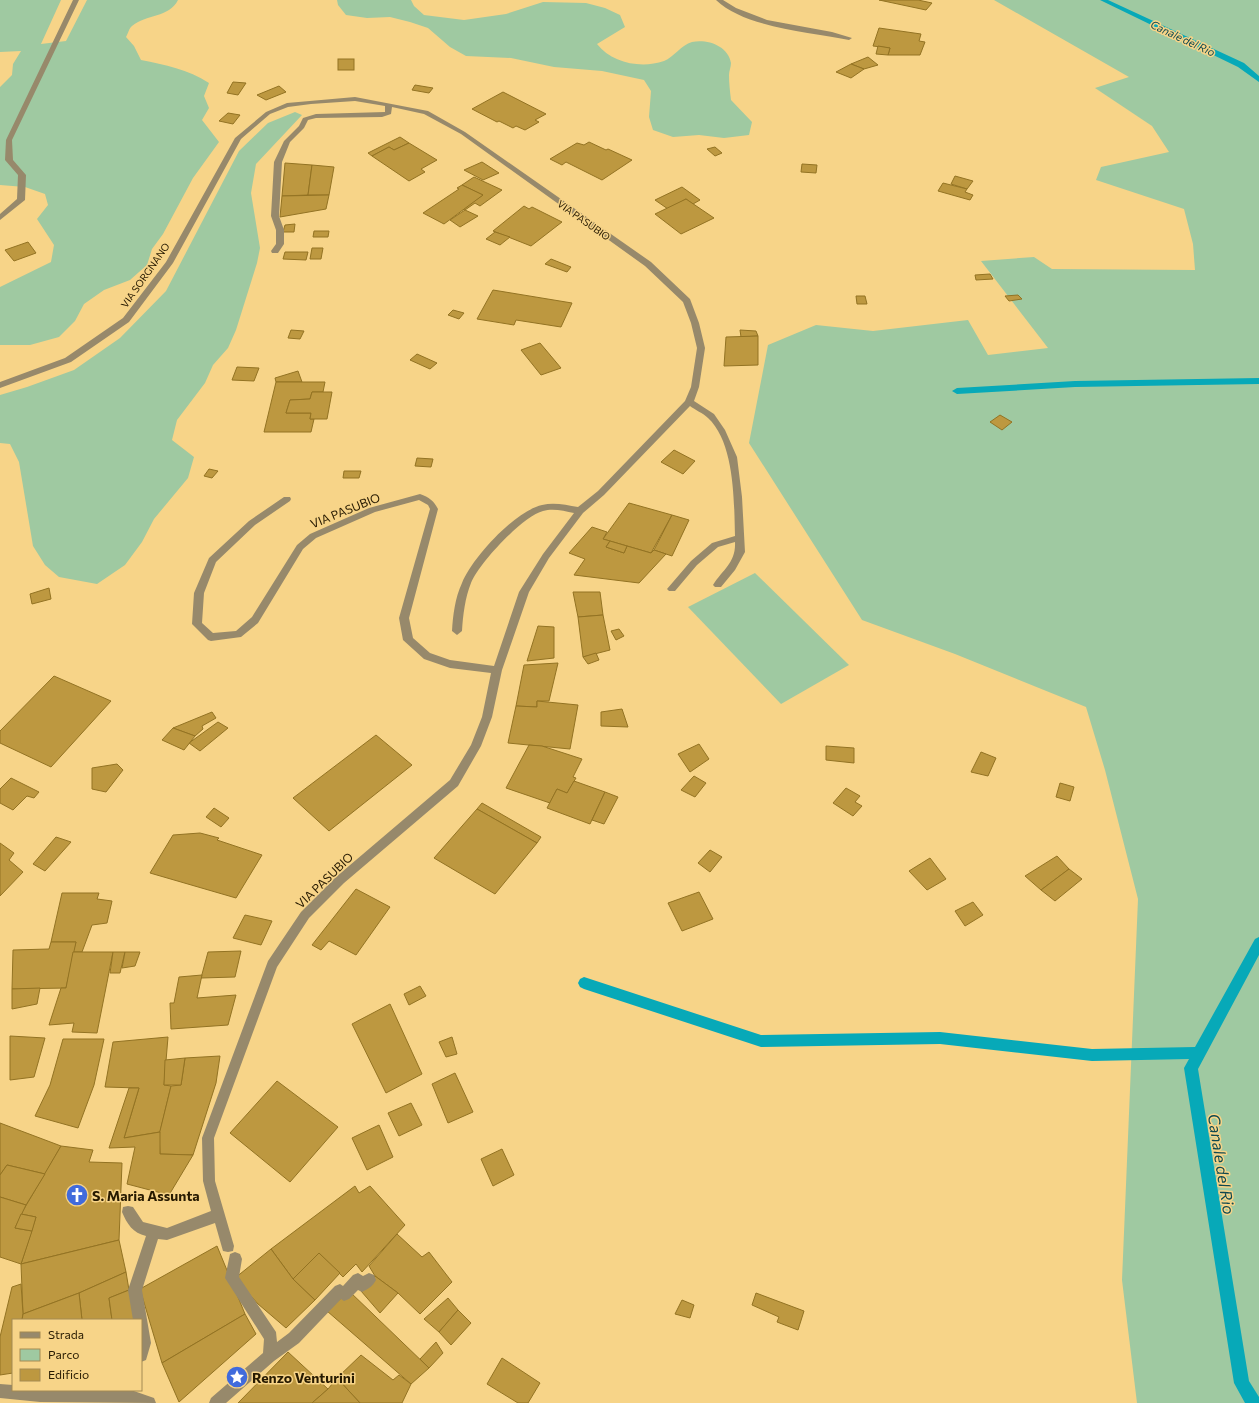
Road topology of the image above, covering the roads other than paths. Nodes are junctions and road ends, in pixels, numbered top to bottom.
1 (76, 0) edge
2 (719, 0) edge
3 (849, 38) dead end
4 (388, 104) junction
5 (238, 138) joint
6 (0, 218) edge
7 (276, 251) dead end
8 (0, 385) edge
9 (689, 402) junction
10 (287, 499) dead end
11 (580, 511) junction
12 (740, 538) junction
13 (718, 585) dead end
14 (672, 590) dead end
15 (456, 631) dead end
16 (497, 670) junction
17 (128, 1212) dead end
18 (218, 1215) junction
19 (154, 1231) junction
20 (228, 1246) dead end
21 (235, 1259) dead end
22 (369, 1280) dead end
23 (140, 1319) edge
24 (142, 1332) edge
25 (142, 1351) edge
26 (269, 1356) junction
27 (0, 1391) edge
28 (131, 1393) edge
29 (149, 1403) edge
30 (216, 1403) edge

1 - 6 street
2 - 3 street
4 - 5 street, VIA PASUBIO
4 - 7 street
4 - 9 street, VIA PASUBIO
5 - 8 street, VIA SORGNANO
9 - 11 street, VIA PASUBIO
9 - 12 street
10 - 16 street, VIA PASUBIO
11 - 15 street
11 - 16 street, VIA PASUBIO
12 - 13 street
12 - 14 street
16 - 18 street, VIA PASUBIO
17 - 19 street
18 - 19 street
18 - 20 street
19 - 23 street
21 - 26 street
22 - 26 street
24 - 25 street
26 - 30 street
27 - 28 street
28 - 29 street

